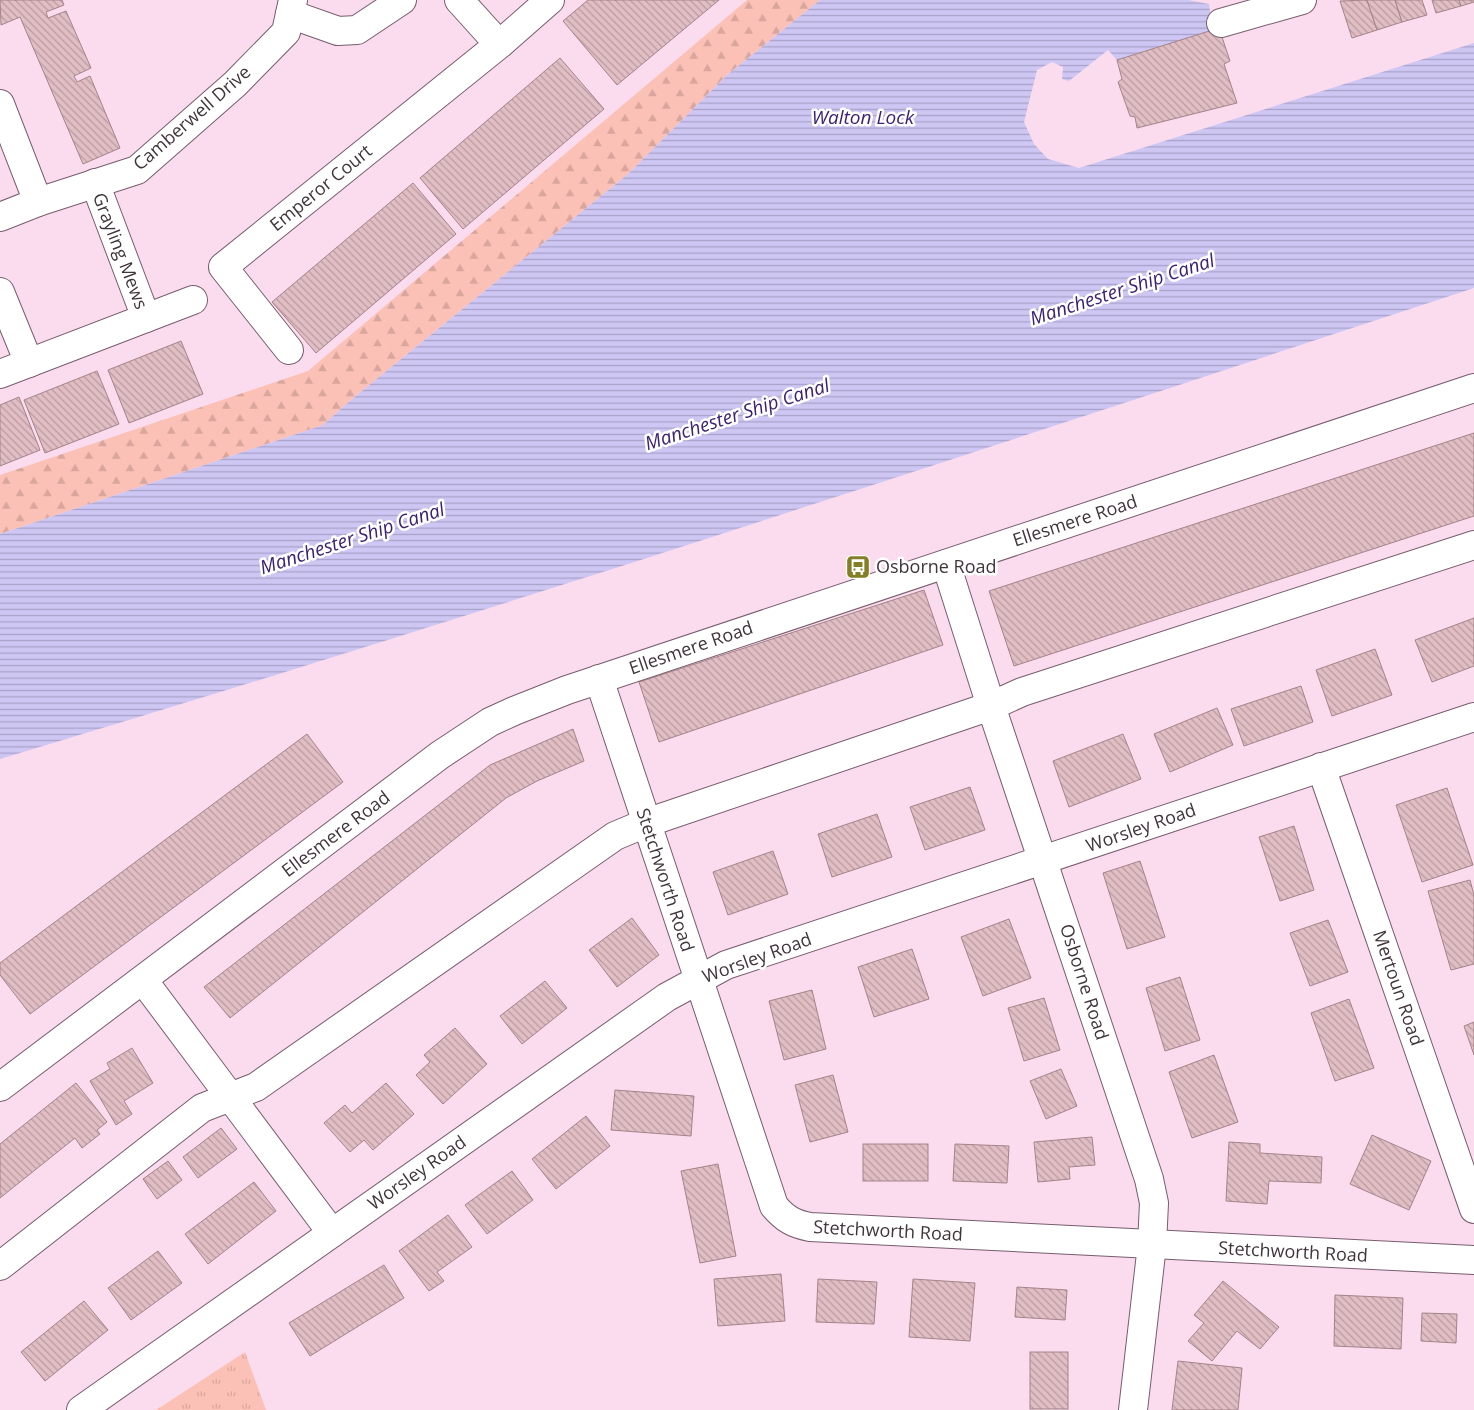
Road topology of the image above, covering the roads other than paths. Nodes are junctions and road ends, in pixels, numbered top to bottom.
1 (402, 0) edge
2 (459, 0) edge
3 (550, 0) edge
4 (1302, 0) edge
5 (292, 7) edge
6 (1221, 23) dead end
7 (501, 43) junction
8 (0, 104) edge
9 (95, 183) junction
10 (38, 202) junction
11 (0, 217) edge
12 (0, 292) edge
13 (193, 300) dead end
14 (146, 318) junction
15 (289, 350) dead end
16 (29, 363) junction
17 (0, 374) edge
18 (1474, 388) edge
19 (1474, 545) edge
20 (946, 564) junction
21 (599, 679) junction
22 (991, 706) junction
23 (1474, 717) edge
24 (1321, 767) junction
25 (646, 823) junction
26 (1044, 861) junction
27 (698, 979) junction
28 (143, 980) junction
29 (0, 1087) edge
30 (230, 1098) junction
31 (1474, 1209) edge
32 (332, 1233) junction
33 (1152, 1245) junction
34 (1474, 1260) edge
35 (0, 1266) edge
36 (81, 1410) edge
37 (1133, 1410) edge

1 - 5 street
2 - 7 street
3 - 7 street
4 - 6 street
5 - 9 street, Camberwell Drive
7 - 15 street, Emperor Court
8 - 10 street
9 - 10 street, Camberwell Drive
9 - 14 street, Grayling Mews
10 - 11 street, Camberwell Drive
12 - 16 street
13 - 14 street, Grayling Mews
14 - 16 street, Grayling Mews
16 - 17 street, Grayling Mews
18 - 20 street, Ellesmere Road
19 - 22 street
20 - 21 street, Ellesmere Road
20 - 22 street, Osborne Road
21 - 25 street, Stetchworth Road
21 - 28 street, Ellesmere Road
22 - 25 street
22 - 26 street, Osborne Road
23 - 24 street, Worsley Road
24 - 26 street, Worsley Road
24 - 31 street, Mertoun Road
25 - 27 street, Stetchworth Road
25 - 30 street
26 - 27 street, Worsley Road
26 - 33 street, Osborne Road
27 - 32 street, Worsley Road
27 - 33 street, Stetchworth Road
28 - 29 street, Ellesmere Road
28 - 30 street
30 - 32 street
30 - 35 street
32 - 36 street, Worsley Road
33 - 34 street, Stetchworth Road
33 - 37 street, Osborne Road

